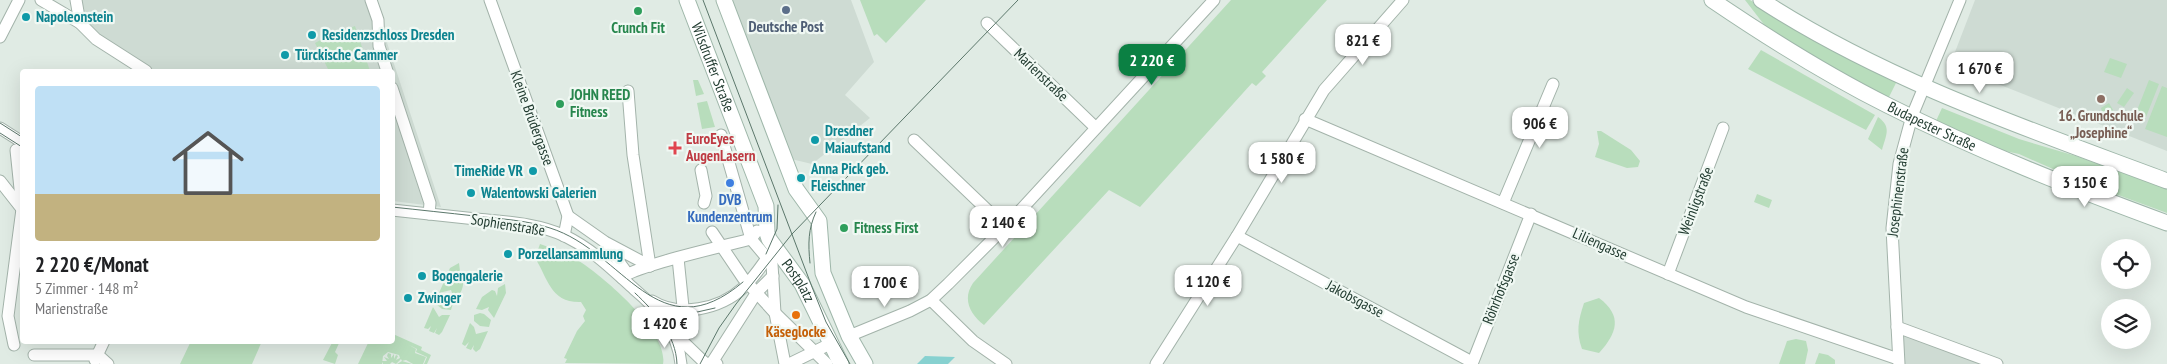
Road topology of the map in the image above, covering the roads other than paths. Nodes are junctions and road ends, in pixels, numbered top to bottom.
1 (19, 0) edge
2 (41, 0) edge
3 (76, 0) edge
4 (372, 0) edge
5 (490, 0) edge
6 (687, 0) edge
7 (724, 0) edge
8 (1403, 0) edge
9 (1712, 0) edge
10 (1761, 0) edge
11 (1960, 0) edge
12 (1211, 1) edge
13 (80, 23) junction
14 (987, 23) dead end
15 (0, 37) edge
16 (143, 69) edge
17 (386, 69) edge
18 (1553, 84) dead end
19 (1924, 86) junction
20 (628, 90) dead end
21 (396, 114) edge
22 (1912, 116) junction
23 (1306, 119) junction
24 (0, 128) edge
25 (1096, 128) junction
26 (1723, 128) dead end
27 (721, 135) dead end
28 (914, 140) dead end
29 (19, 146) edge
30 (20, 167) edge
31 (701, 170) dead end
32 (0, 181) edge
33 (2167, 181) edge
34 (760, 192) joint
35 (707, 198) dead end
36 (1503, 203) junction
37 (20, 206) edge
38 (395, 210) edge
39 (429, 214) junction
40 (1531, 214) junction
41 (568, 216) junction
42 (20, 220) edge
43 (2167, 223) edge
44 (1005, 227) junction
45 (712, 232) dead end
46 (754, 235) junction
47 (564, 236) junction
48 (1237, 236) junction
49 (605, 242) junction
50 (720, 247) junction
51 (771, 253) junction
52 (678, 258) junction
53 (650, 266) junction
54 (1668, 274) junction
55 (625, 276) junction
56 (773, 276) junction
57 (753, 287) junction
58 (638, 292) junction
59 (931, 300) junction
60 (682, 310) junction
61 (775, 313) junction
62 (3, 318) edge
63 (1896, 327) junction
64 (670, 329) junction
65 (849, 336) junction
66 (103, 344) edge
67 (830, 344) junction
68 (14, 345) dead end
69 (814, 352) junction
70 (34, 355) dead end
71 (96, 358) junction
72 (1898, 361) edge
73 (1472, 363) edge
74 (108, 364) edge
75 (681, 364) edge
76 (710, 364) edge
77 (719, 364) edge
78 (787, 364) edge
79 (827, 364) edge
80 (841, 364) edge
81 (865, 364) edge
82 (1006, 364) edge
83 (1156, 364) edge
84 (1997, 364) edge

1 - 15 street
2 - 13 street
3 - 13 street
4 - 17 street
5 - 41 street, Kleine Brüdergasse
6 - 34 main road, Wilsdruffer Straße
7 - 65 main road, Postplatz
8 - 23 street
9 - 22 main road, Budapester Straße
10 - 19 main road
11 - 19 street, Josephinenstraße
12 - 25 street
13 - 16 street
14 - 25 street, Marienstraße
18 - 36 street
19 - 22 street, Josephinenstraße
19 - 33 main road
20 - 53 street
21 - 39 street
22 - 43 main road, Budapester Straße
22 - 63 street, Josephinenstraße
23 - 36 street, Liliengasse
23 - 48 street
24 - 29 street
25 - 44 street
26 - 54 street, Weinligstraße
27 - 46 street
28 - 44 street
29 - 30 street
31 - 35 street
32 - 37 street
34 - 51 main road, Postplatz
36 - 40 street, Liliengasse
38 - 39 street, Sophienstraße
39 - 47 street, Sophienstraße
40 - 54 street, Liliengasse
40 - 73 street, Röhrhofsgasse
41 - 47 street
41 - 49 street
42 - 62 street
44 - 59 street
45 - 50 street
46 - 50 street
46 - 51 street
47 - 55 street, Sophienstraße
48 - 73 street, Jakobsgasse
48 - 83 street
49 - 53 street
49 - 55 street
50 - 52 street
50 - 57 street
51 - 56 street
51 - 57 street, Postplatz
51 - 67 main road, Postplatz
52 - 53 street
52 - 60 street
53 - 55 street
54 - 72 street, Liliengasse
55 - 58 street, Sophienstraße
56 - 57 street, Postplatz
56 - 61 street
57 - 60 street, Postplatz
57 - 61 street
57 - 76 street, Postplatz
58 - 60 street, Postplatz
58 - 64 street, Sophienstraße
59 - 65 street
59 - 82 street
60 - 64 street
61 - 69 street
61 - 78 street
62 - 68 street
63 - 72 street, Josephinenstraße
63 - 84 street
64 - 75 street, Sophienstraße
64 - 76 street
65 - 81 main road, Postplatz
66 - 71 street
67 - 69 street
67 - 80 main road, Postplatz
69 - 78 street
69 - 79 street
70 - 71 street
71 - 74 street
76 - 77 street

